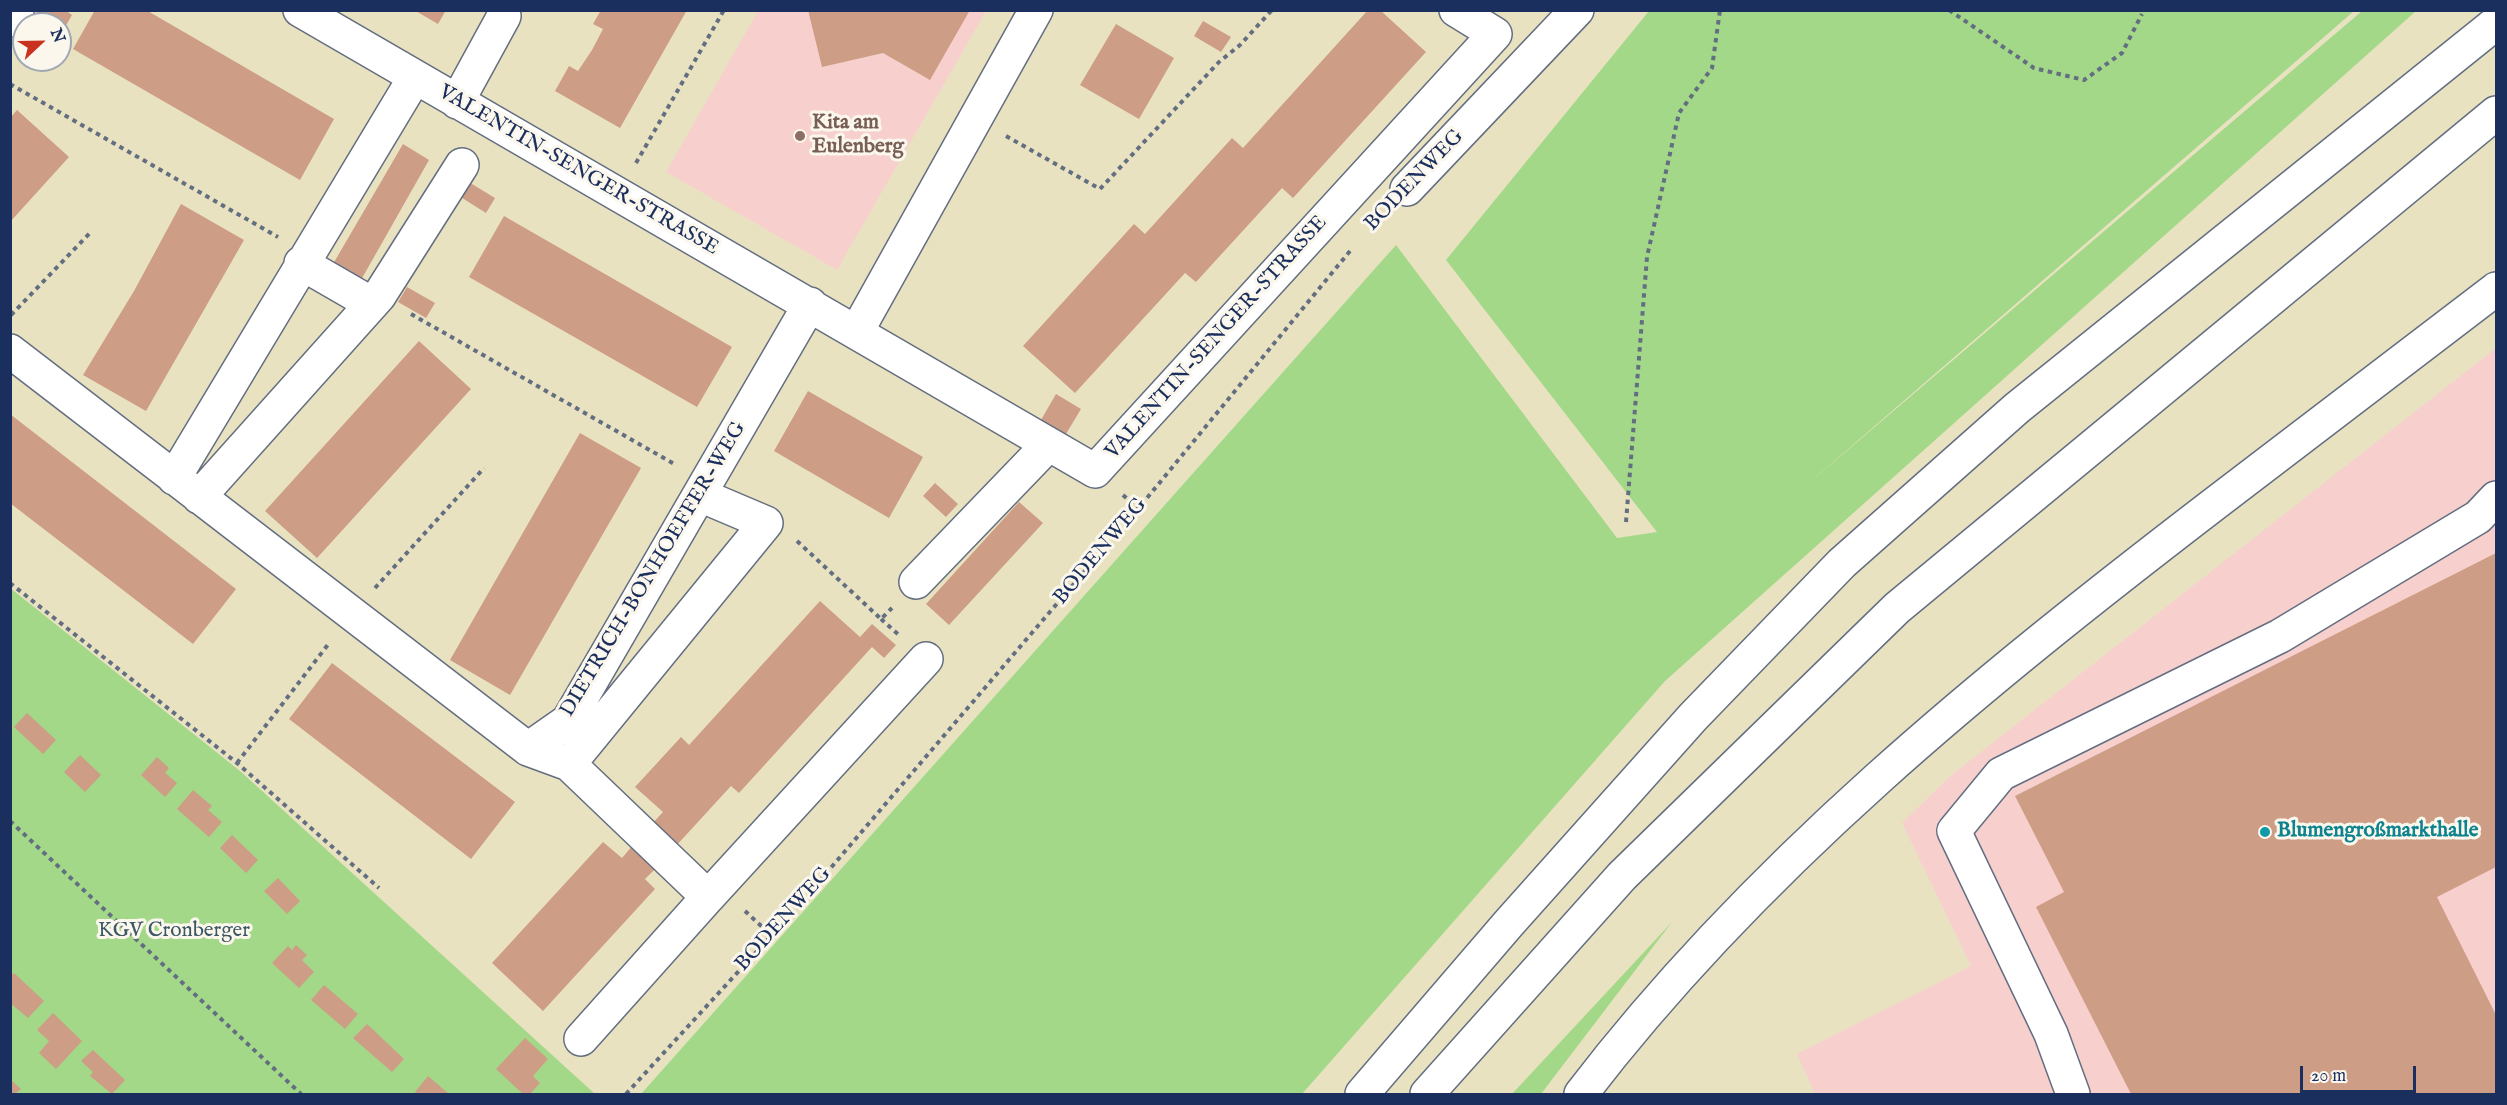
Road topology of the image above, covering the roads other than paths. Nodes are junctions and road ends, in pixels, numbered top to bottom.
1 (17, 10) edge
2 (300, 10) edge
3 (1036, 10) edge
4 (1456, 10) edge
5 (1577, 10) edge
6 (504, 16) dead end
7 (10, 20) edge
8 (2496, 23) edge
9 (415, 77) junction
10 (457, 102) junction
11 (2496, 113) edge
12 (462, 165) dead end
13 (1407, 189) dead end
14 (304, 258) junction
15 (2496, 289) edge
16 (376, 300) junction
17 (810, 304) junction
18 (857, 331) junction
19 (10, 351) edge
20 (1048, 445) junction
21 (174, 478) junction
22 (704, 489) junction
23 (199, 497) junction
24 (2496, 498) edge
25 (916, 582) road end
26 (926, 659) dead end
27 (528, 749) junction
28 (569, 764) junction
29 (708, 897) junction
30 (581, 1039) dead end
31 (2064, 1092) edge
32 (1362, 1095) edge
33 (1426, 1095) edge
34 (1581, 1095) edge

1 - 7 main road
2 - 9 main road, VALENTIN-SENGER-STRASSE
3 - 18 main road
4 - 20 main road, VALENTIN-SENGER-STRASSE
5 - 13 main road, BODENWEG
6 - 10 main road
8 - 32 main road
9 - 10 main road, VALENTIN-SENGER-STRASSE
9 - 14 main road
10 - 17 main road, VALENTIN-SENGER-STRASSE
11 - 33 main road
12 - 16 main road
14 - 16 main road
14 - 21 main road
15 - 34 main road
16 - 23 main road
17 - 18 main road, VALENTIN-SENGER-STRASSE
17 - 22 main road, DIETRICH-BONHOEFFER-WEG
18 - 20 main road, VALENTIN-SENGER-STRASSE
19 - 21 main road
20 - 25 main road
21 - 23 main road
22 - 27 main road, DIETRICH-BONHOEFFER-WEG
22 - 28 main road
23 - 27 main road
24 - 31 main road
26 - 29 main road
27 - 28 main road
28 - 29 main road
29 - 30 main road

